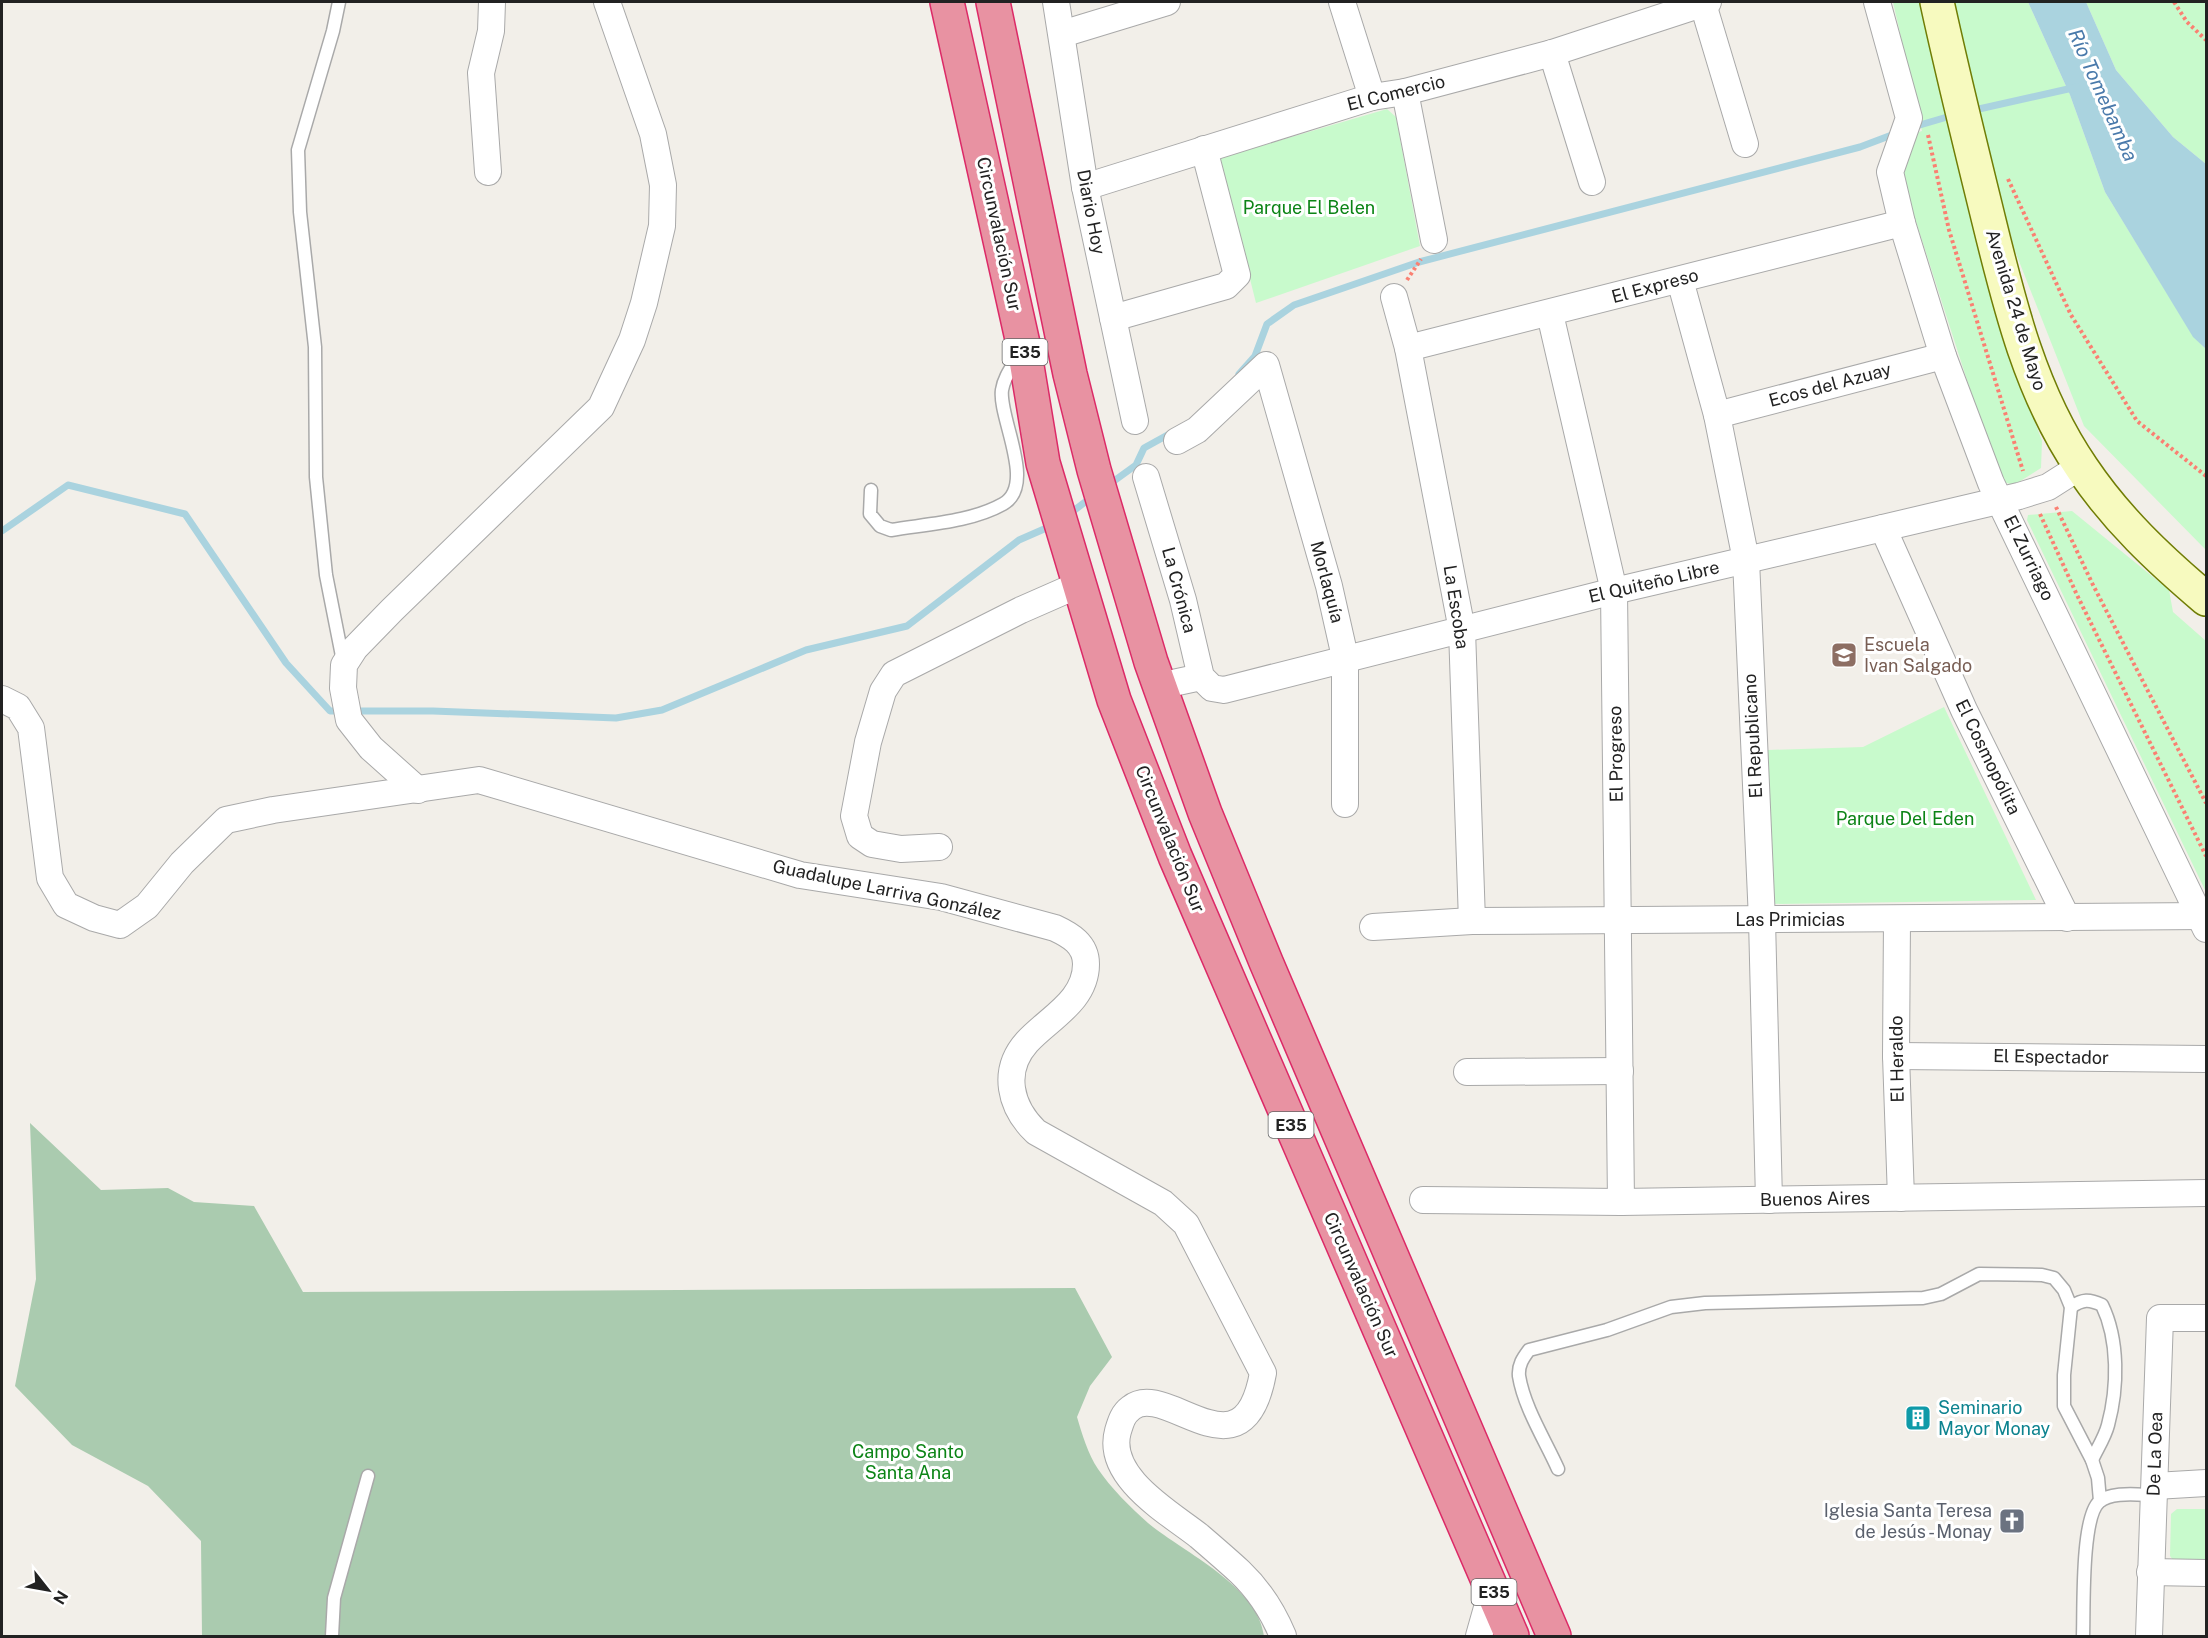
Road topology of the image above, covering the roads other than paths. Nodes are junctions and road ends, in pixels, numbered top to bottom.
1 (339, 2) edge
2 (492, 2) edge
3 (607, 2) edge
4 (947, 2) edge
5 (993, 2) edge
6 (1056, 2) edge
7 (1167, 2) edge
8 (1342, 2) edge
9 (1877, 2) edge
10 (1937, 2) edge
11 (1706, 3) edge
12 (1062, 34) junction
13 (1552, 53) junction
14 (1405, 92) junction
15 (1372, 97) junction
16 (1744, 144) dead end
17 (1204, 149) junction
18 (488, 172) dead end
19 (1592, 182) dead end
20 (1085, 187) junction
21 (1902, 223) junction
22 (1434, 240) road end
23 (1680, 280) junction
24 (1395, 297) road end
25 (1550, 314) junction
26 (1113, 318) junction
27 (1024, 348) junction
28 (1408, 348) junction
29 (1943, 356) junction
30 (1717, 415) junction
31 (1135, 421) dead end
32 (1178, 441) dead end
33 (2081, 466) junction
34 (1146, 477) dead end
35 (871, 490) dead end
36 (2001, 501) junction
37 (1883, 528) junction
38 (1746, 560) junction
39 (1078, 585) junction
40 (1614, 591) junction
41 (2206, 599) edge
42 (1462, 630) junction
43 (1345, 657) junction
44 (344, 665) junction
45 (1201, 677) junction
46 (1159, 686) junction
47 (2, 699) edge
48 (418, 790) junction
49 (1345, 804) dead end
50 (939, 847) dead end
51 (2067, 918) junction
52 (1762, 920) junction
53 (1897, 920) junction
54 (1472, 921) junction
55 (1617, 921) junction
56 (2205, 921) edge
57 (1373, 927) dead end
58 (1896, 1056) junction
59 (2206, 1059) edge
60 (1620, 1071) junction
61 (1467, 1072) dead end
62 (2206, 1193) edge
63 (1901, 1198) junction
64 (1423, 1200) dead end
65 (1769, 1200) junction
66 (1622, 1202) junction
67 (2071, 1307) junction
68 (2206, 1318) edge
69 (2092, 1460) junction
70 (1558, 1468) dead end
71 (368, 1476) dead end
72 (2206, 1483) edge
73 (2155, 1490) junction
74 (2100, 1502) junction
75 (1475, 1548) junction
76 (2150, 1572) junction
77 (2206, 1573) edge
78 (332, 1636) edge
79 (1282, 1636) edge
80 (1479, 1636) edge
81 (1512, 1636) edge
82 (1554, 1636) edge
83 (2083, 1636) edge
84 (2149, 1636) edge

1 - 44 lane
2 - 18 street
3 - 44 street
4 - 27 highway, Circunvalación Sur / E35
5 - 46 highway, Circunvalación Sur / E35
6 - 12 street, Diario Hoy
7 - 12 street
8 - 15 street
9 - 21 street, El Zurriago
10 - 33 main road, Avenida 24 de Mayo
11 - 13 street, El Comercio
11 - 16 street
12 - 20 street, Diario Hoy
13 - 14 street, El Comercio
13 - 19 street
14 - 15 street, El Comercio
14 - 22 street
15 - 17 street, El Comercio
17 - 20 street, El Comercio
17 - 26 street
20 - 26 street, Diario Hoy
21 - 23 street, El Expreso
21 - 29 street, El Zurriago
23 - 25 street, El Expreso
23 - 30 street, El Republicano
24 - 28 street, La Escoba
25 - 28 street, El Expreso
25 - 40 street, El Progreso
26 - 31 street, Diario Hoy
27 - 35 lane
27 - 39 highway, Circunvalación Sur / E35
28 - 42 street, La Escoba
29 - 30 street, Ecos del Azuay
29 - 36 street, El Zurriago
30 - 38 street, El Republicano
32 - 43 street, Morlaquía
33 - 36 street, El Quiteño Libre
33 - 41 main road, Avenida 24 de Mayo
34 - 45 street, La Crónica
36 - 37 street, El Quiteño Libre
36 - 56 street, El Zurriago
37 - 38 street, El Quiteño Libre
37 - 51 street, El Cosmopólita
38 - 40 street, El Quiteño Libre
38 - 52 street, El Republicano
39 - 50 street
39 - 75 highway, Circunvalación Sur / E35
40 - 42 street, El Quiteño Libre
40 - 55 street, El Progreso
42 - 43 street, El Quiteño Libre
42 - 54 street, La Escoba
43 - 45 street, El Quiteño Libre
43 - 49 street, Morlaquía
44 - 48 street
45 - 46 street
46 - 82 highway, Circunvalación Sur / E35
47 - 48 street
48 - 79 street, Guadalupe Larriva González
51 - 53 street, Las Primicias
51 - 56 street, Las Primicias
52 - 53 street, Las Primicias
52 - 55 street, Las Primicias
52 - 65 street, El Republicano
53 - 58 street, El Heraldo
54 - 55 street, Las Primicias
54 - 57 street, Las Primicias
55 - 60 street, El Progreso
58 - 59 street, El Espectador
58 - 63 street, El Heraldo
60 - 61 street
60 - 66 street, El Progreso
62 - 63 street, Buenos Aires
63 - 65 street, Buenos Aires
64 - 66 street, Buenos Aires
65 - 66 street, Buenos Aires
67 - 69 lane
67 - 69 lane
67 - 70 lane
68 - 73 street, De La Oea
69 - 74 lane
71 - 78 lane
72 - 73 street
73 - 74 lane
73 - 76 street, De La Oea
74 - 83 lane
75 - 80 street
75 - 81 highway, Circunvalación Sur / E35
76 - 77 street
76 - 84 street, De La Oea

